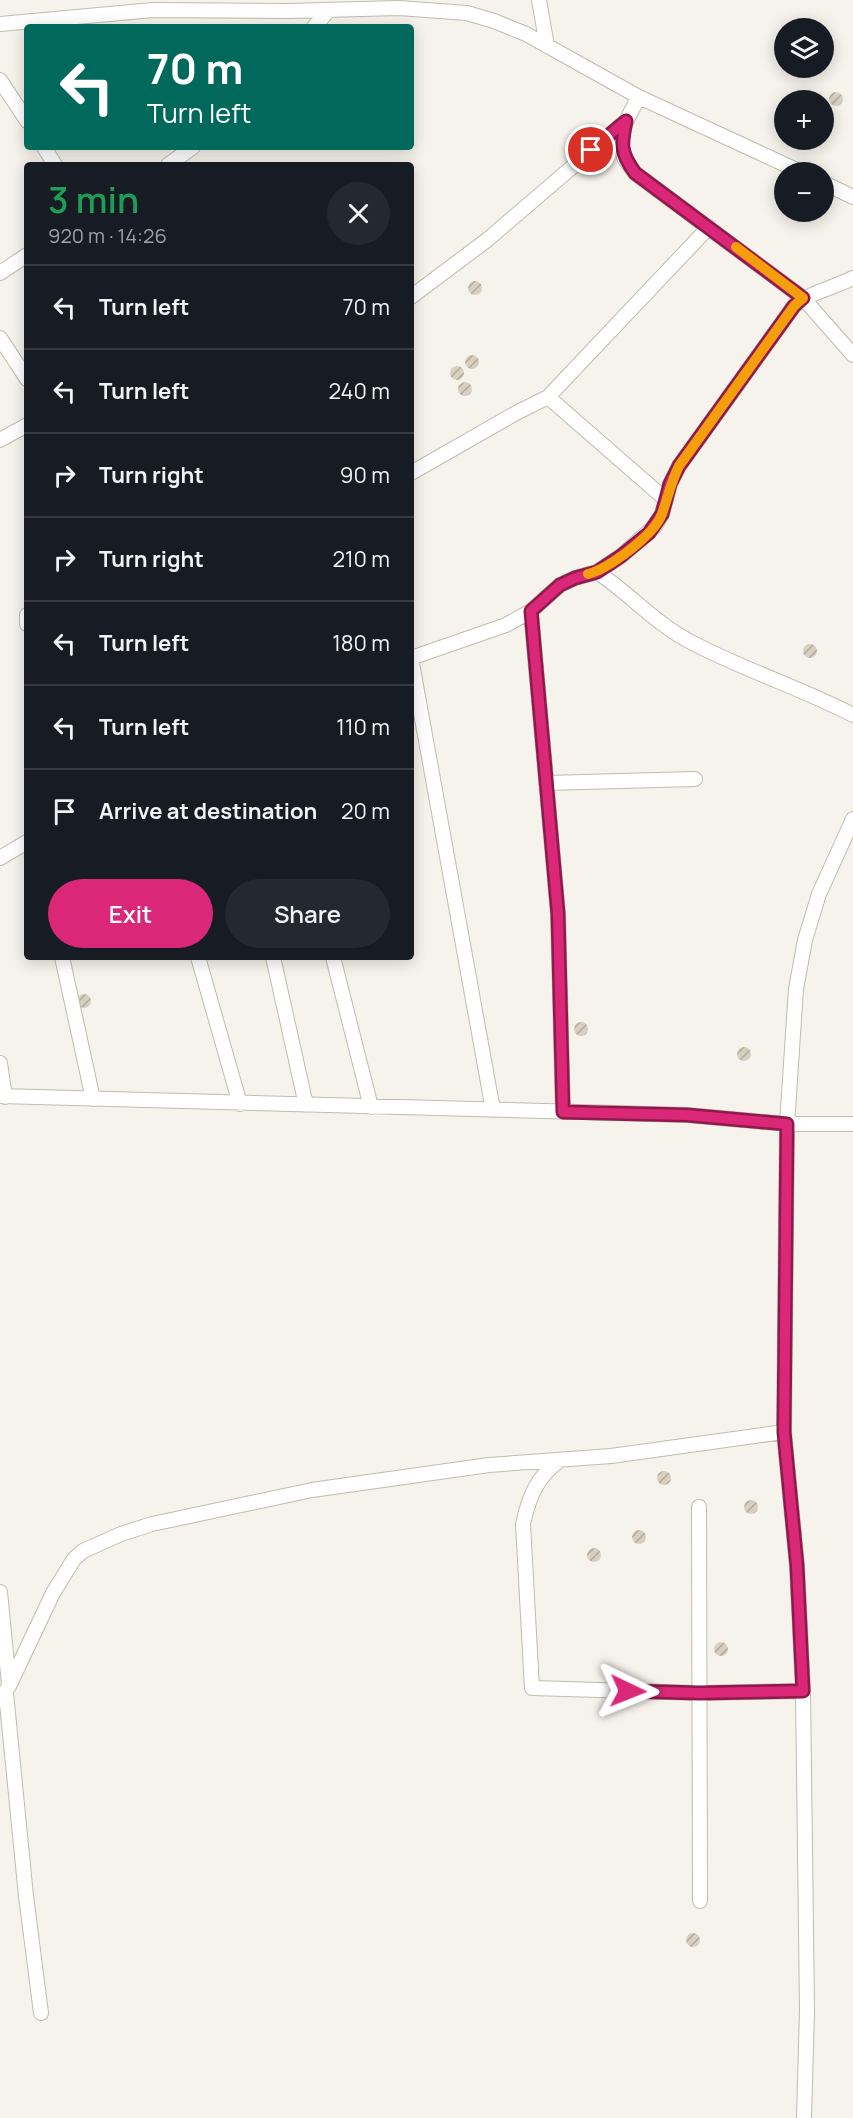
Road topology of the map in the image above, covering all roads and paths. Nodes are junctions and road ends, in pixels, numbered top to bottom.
1 (539, 0) edge
2 (329, 10) junction
3 (0, 24) edge
4 (317, 24) edge
5 (547, 46) junction
6 (0, 80) edge
7 (639, 97) junction
8 (24, 116) edge
9 (626, 121) junction
10 (189, 150) edge
11 (172, 162) edge
12 (779, 162) edge
13 (834, 187) edge
14 (853, 196) edge
15 (709, 227) junction
16 (24, 257) edge
17 (0, 273) edge
18 (853, 278) edge
19 (414, 295) edge
20 (803, 298) junction
21 (0, 338) edge
22 (853, 355) edge
23 (24, 374) edge
24 (548, 397) junction
25 (24, 427) edge
26 (0, 440) edge
27 (414, 471) edge
28 (665, 499) junction
29 (597, 572) junction
30 (531, 611) junction
31 (414, 657) edge
32 (414, 675) edge
33 (853, 715) edge
34 (694, 779) dead end
35 (546, 783) junction
36 (853, 819) edge
37 (24, 844) edge
38 (0, 858) edge
39 (63, 960) edge
40 (199, 960) edge
41 (274, 960) edge
42 (334, 960) edge
43 (0, 1063) edge
44 (3, 1096) edge
45 (93, 1099) junction
46 (240, 1104) junction
47 (306, 1105) junction
48 (371, 1107) junction
49 (493, 1110) junction
50 (563, 1112) junction
51 (787, 1124) junction
52 (853, 1124) edge
53 (784, 1432) junction
54 (560, 1460) junction
55 (699, 1508) dead end
56 (0, 1592) edge
57 (803, 1691) junction
58 (5, 1693) edge
59 (699, 1693) junction
60 (700, 1901) dead end
61 (41, 2013) dead end
62 (804, 2118) edge

1 - 5 street
2 - 3 street
2 - 4 street
2 - 5 street
5 - 7 street
6 - 8 street
7 - 9 street
7 - 12 street
9 - 15 street
9 - 19 street
10 - 11 street
13 - 14 street
15 - 20 street
15 - 24 street
16 - 17 street
18 - 20 street
20 - 22 street
20 - 28 street
21 - 23 street
24 - 27 street
24 - 28 street
25 - 26 street
28 - 29 street
29 - 30 street
29 - 33 street
30 - 31 street
30 - 35 street
32 - 49 street
34 - 35 street
35 - 50 street
36 - 51 street
37 - 38 street
39 - 45 street
40 - 46 street
41 - 47 street
42 - 48 street
43 - 44 street
44 - 45 street
45 - 46 street
46 - 47 street
47 - 48 street
48 - 49 street
49 - 50 street
50 - 51 street
51 - 52 street
51 - 53 street
53 - 54 street
53 - 57 street
54 - 58 street
54 - 59 street
55 - 59 street
56 - 58 street
57 - 59 street
57 - 62 street
58 - 61 street
59 - 60 street

